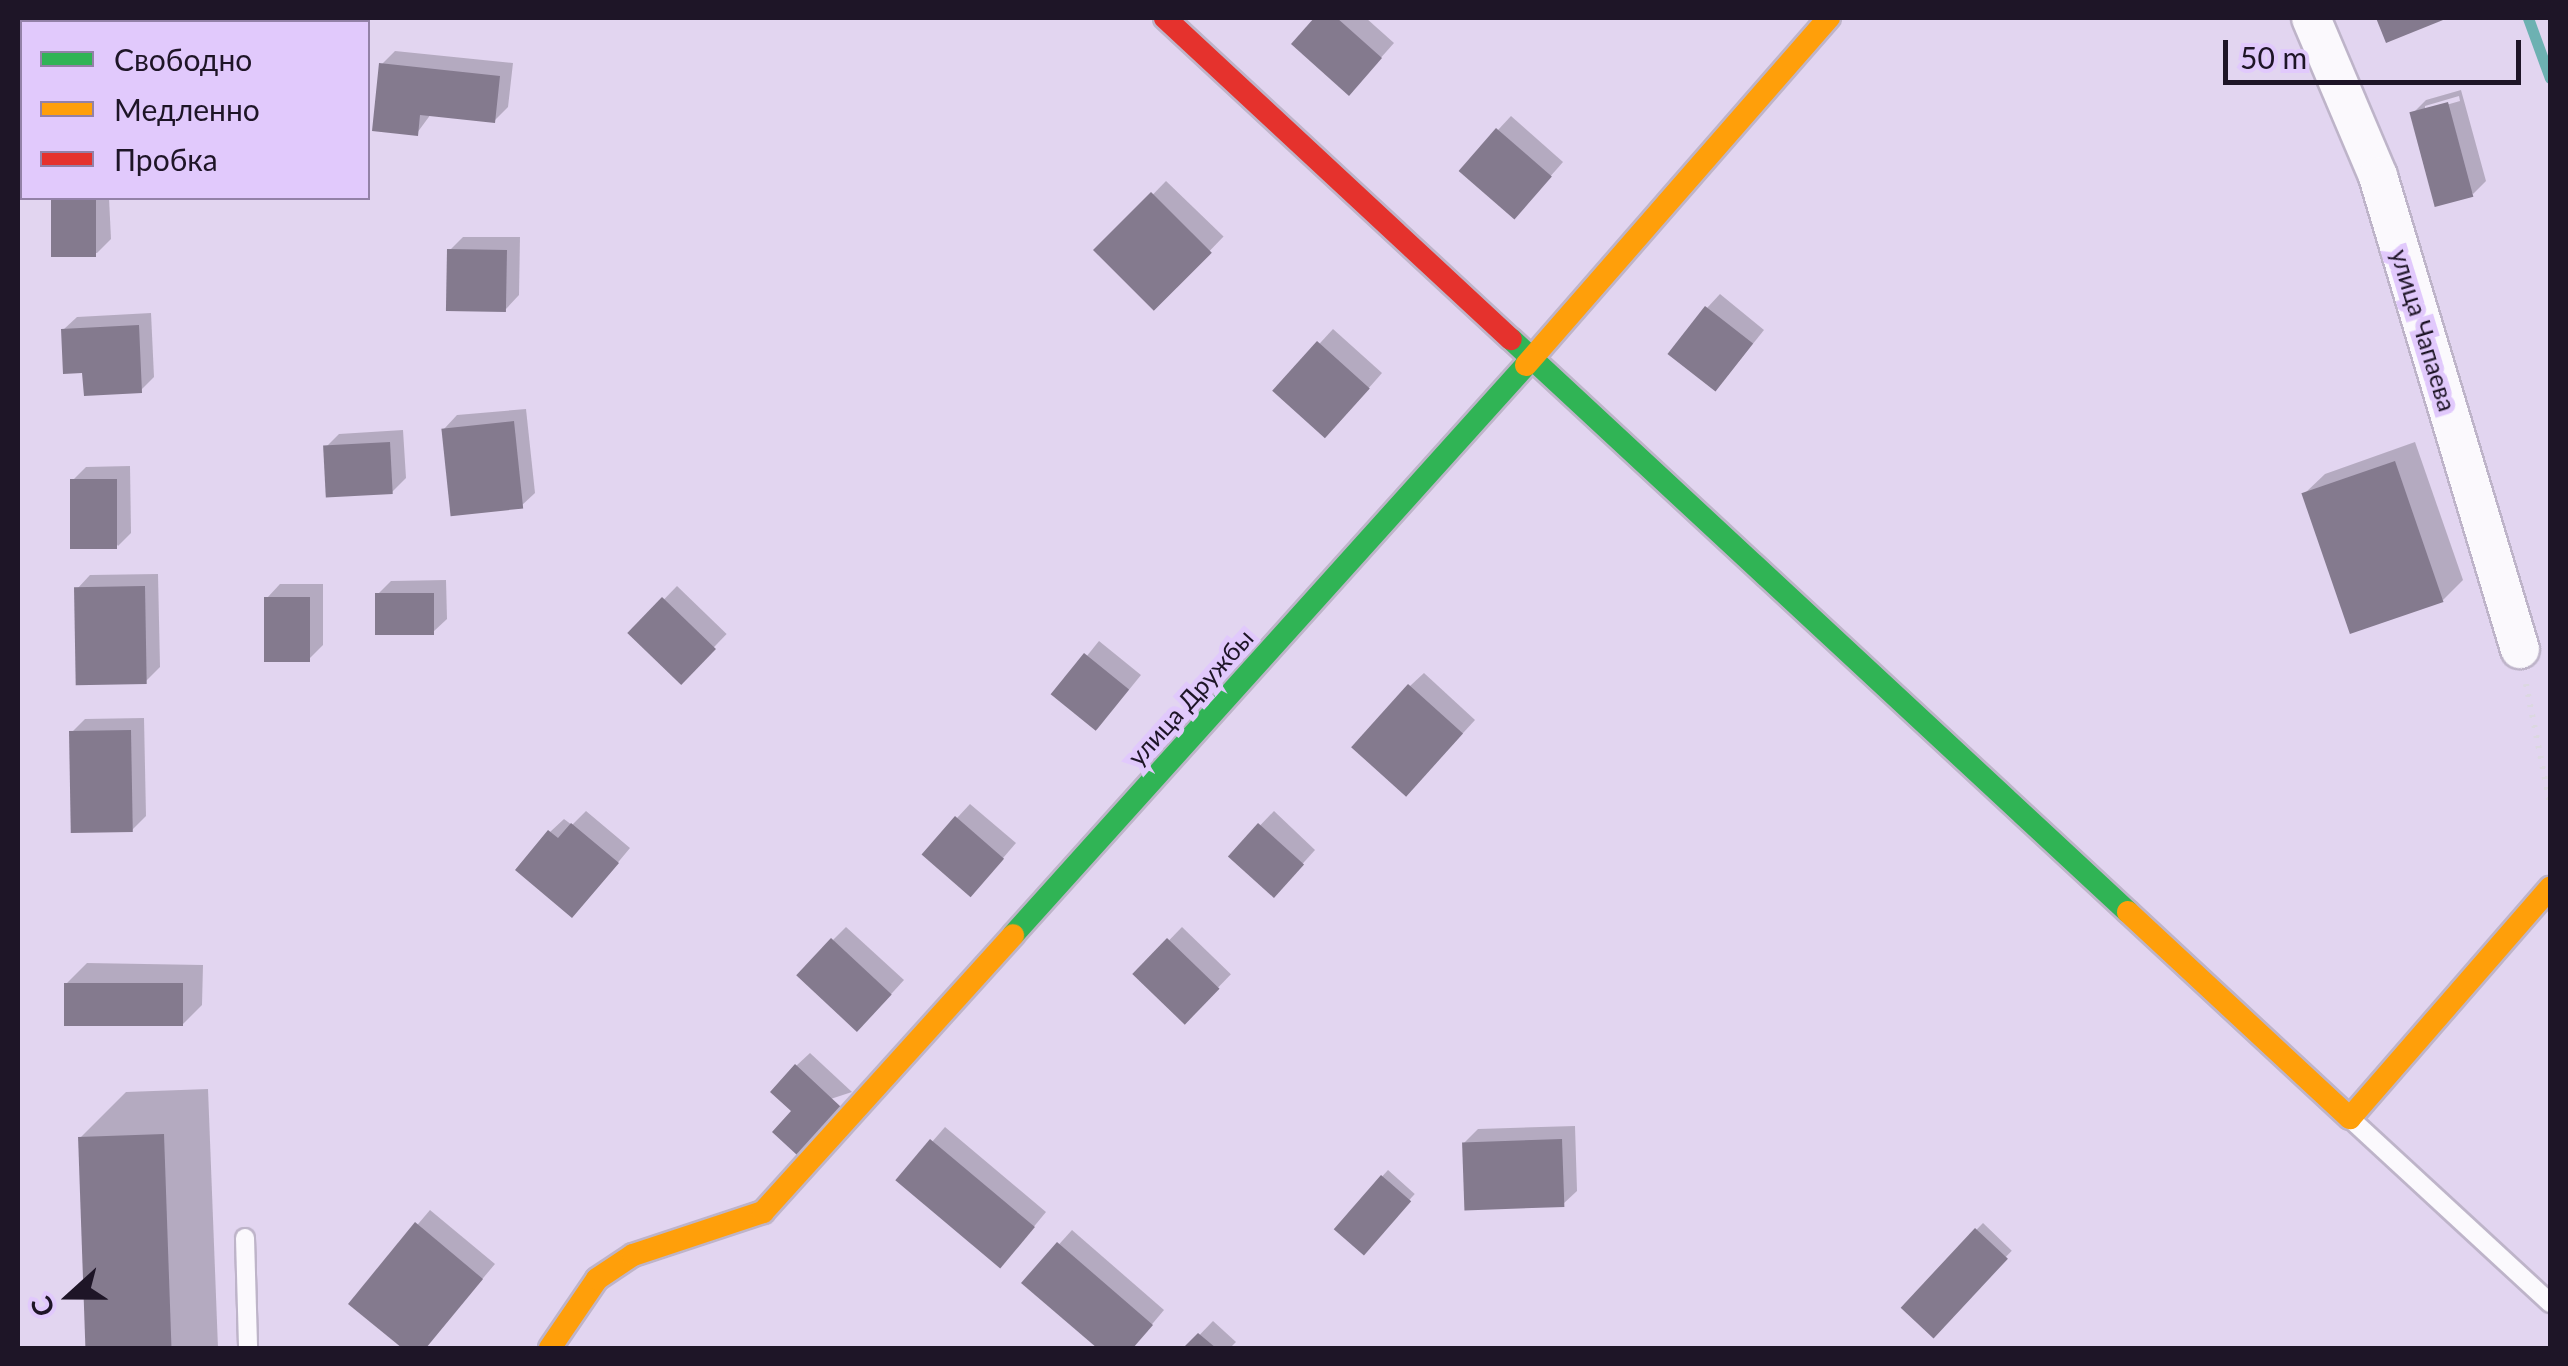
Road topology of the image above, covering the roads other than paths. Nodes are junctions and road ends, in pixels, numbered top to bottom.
1 (1165, 18) edge
2 (1829, 18) edge
3 (2310, 18) edge
4 (1532, 358) junction
5 (2520, 649) road end
6 (2550, 888) edge
7 (2350, 1118) junction
8 (245, 1238) dead end
9 (2550, 1303) edge
10 (248, 1348) edge
11 (550, 1348) edge

1 - 4 street
2 - 4 street, улица Дружбы
3 - 5 street, улица Чапаева
4 - 7 street
4 - 11 street, улица Дружбы
6 - 7 street
7 - 9 lane
8 - 10 lane

